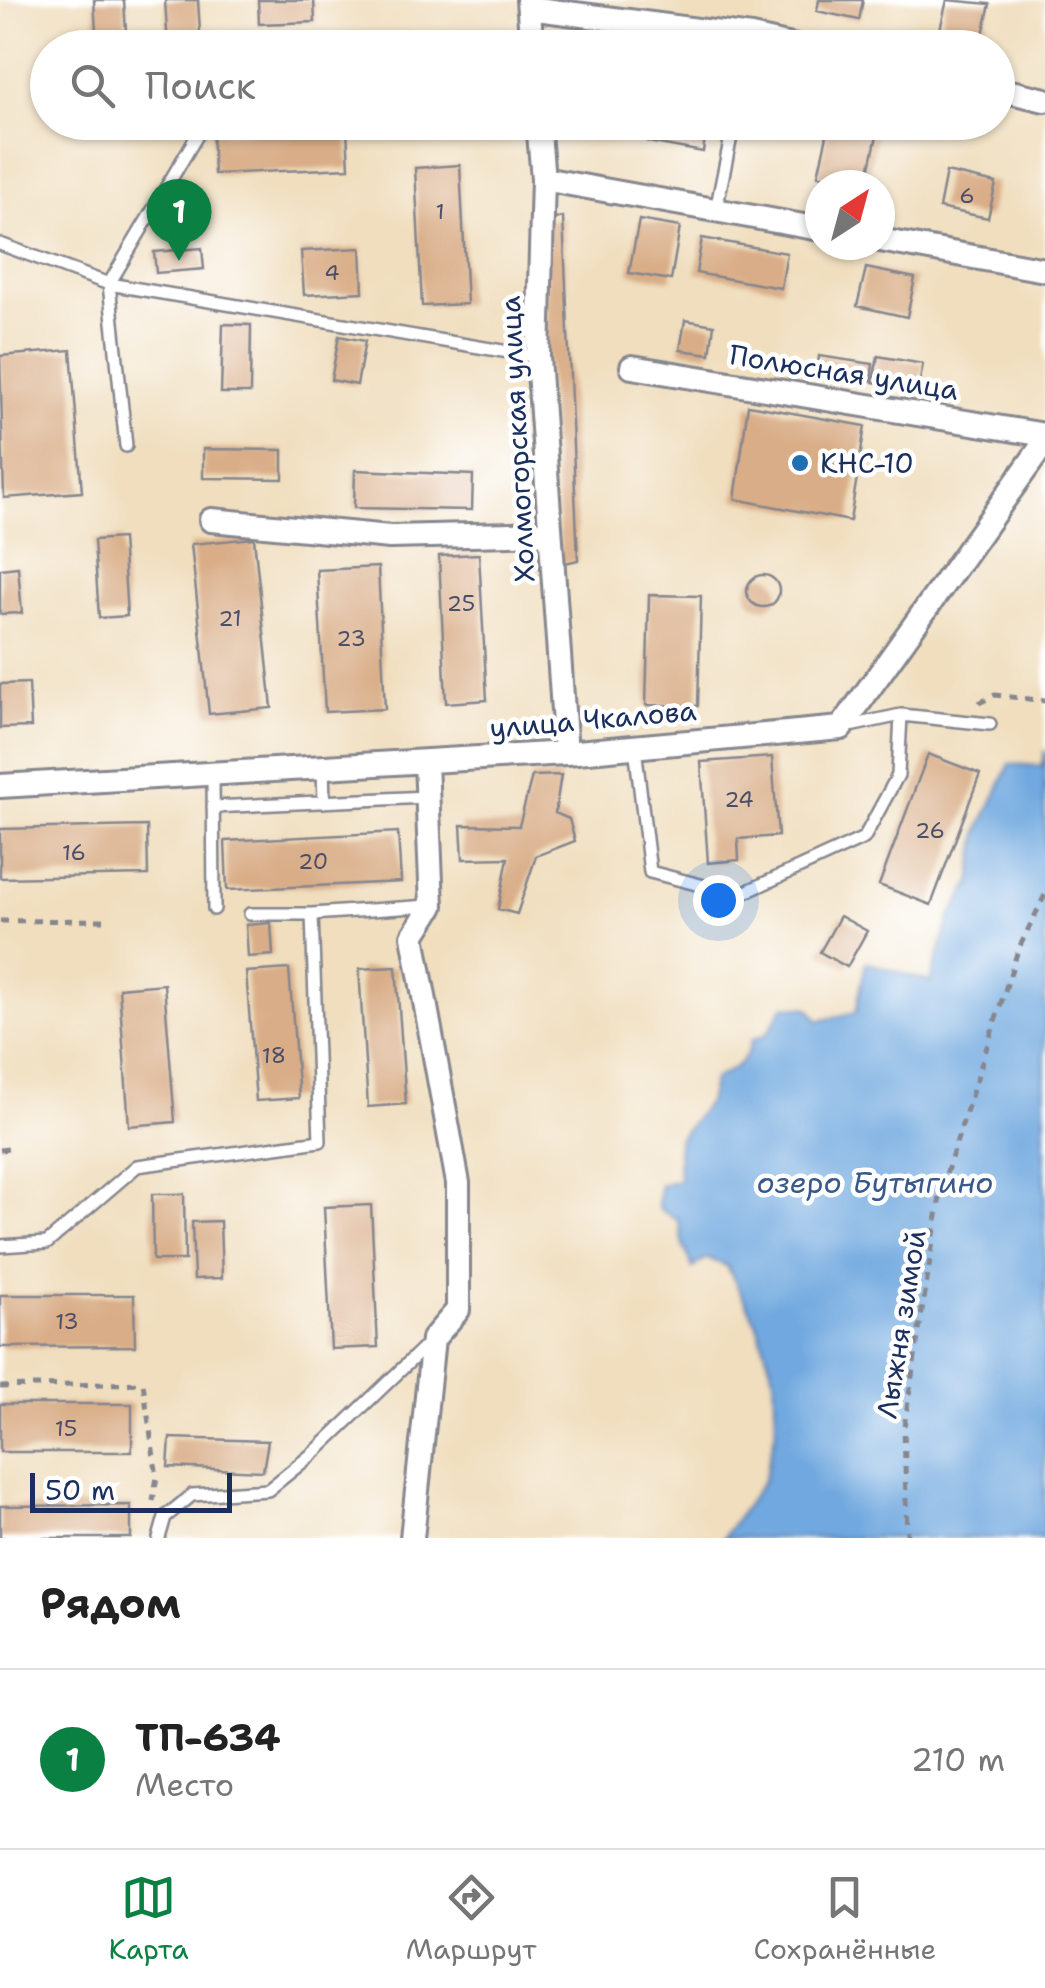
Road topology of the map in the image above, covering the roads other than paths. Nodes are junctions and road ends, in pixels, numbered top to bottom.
1 (528, 4) edge
2 (530, 30) edge
3 (680, 30) edge
4 (1015, 94) edge
5 (1045, 100) edge
6 (194, 140) edge
7 (540, 140) edge
8 (730, 140) edge
9 (543, 179) junction
10 (716, 210) junction
11 (805, 226) edge
12 (895, 243) edge
13 (0, 244) edge
14 (1045, 270) edge
15 (109, 284) junction
16 (538, 357) junction
17 (632, 367) dead end
18 (1045, 439) edge
19 (126, 446) dead end
20 (211, 520) dead end
21 (550, 534) junction
22 (901, 716) junction
23 (990, 724) dead end
24 (841, 728) junction
25 (635, 747) junction
26 (566, 753) junction
27 (426, 762) junction
28 (324, 768) junction
29 (213, 774) junction
30 (0, 786) edge
31 (427, 797) junction
32 (324, 802) junction
33 (213, 807) junction
34 (432, 906) junction
35 (214, 909) dead end
36 (250, 914) dead end
37 (312, 914) junction
38 (0, 1246) edge
39 (433, 1339) junction
40 (160, 1538) edge
41 (412, 1538) edge

1 - 2 street
1 - 3 street
4 - 5 street
6 - 15 lane
7 - 9 street, Холмогорская улица
8 - 10 lane
9 - 10 street
9 - 16 street, Холмогорская улица
10 - 11 street
12 - 14 street
13 - 15 lane
15 - 16 lane
15 - 19 lane
16 - 21 street, Холмогорская улица
17 - 18 street, Полюсная улица
18 - 24 street
20 - 21 street
21 - 26 street, Холмогорская улица
22 - 23 lane
22 - 24 lane
22 - 25 lane
24 - 25 street, улица Чкалова
25 - 26 street, улица Чкалова
26 - 27 street, улица Чкалова
27 - 28 street, улица Чкалова
27 - 31 street
28 - 29 street, улица Чкалова
28 - 32 lane
29 - 30 street, улица Чкалова
29 - 33 lane
31 - 32 lane
31 - 34 street
32 - 33 lane
33 - 35 lane
34 - 37 lane
34 - 39 street
36 - 37 lane
37 - 38 lane
39 - 40 lane
39 - 41 street

